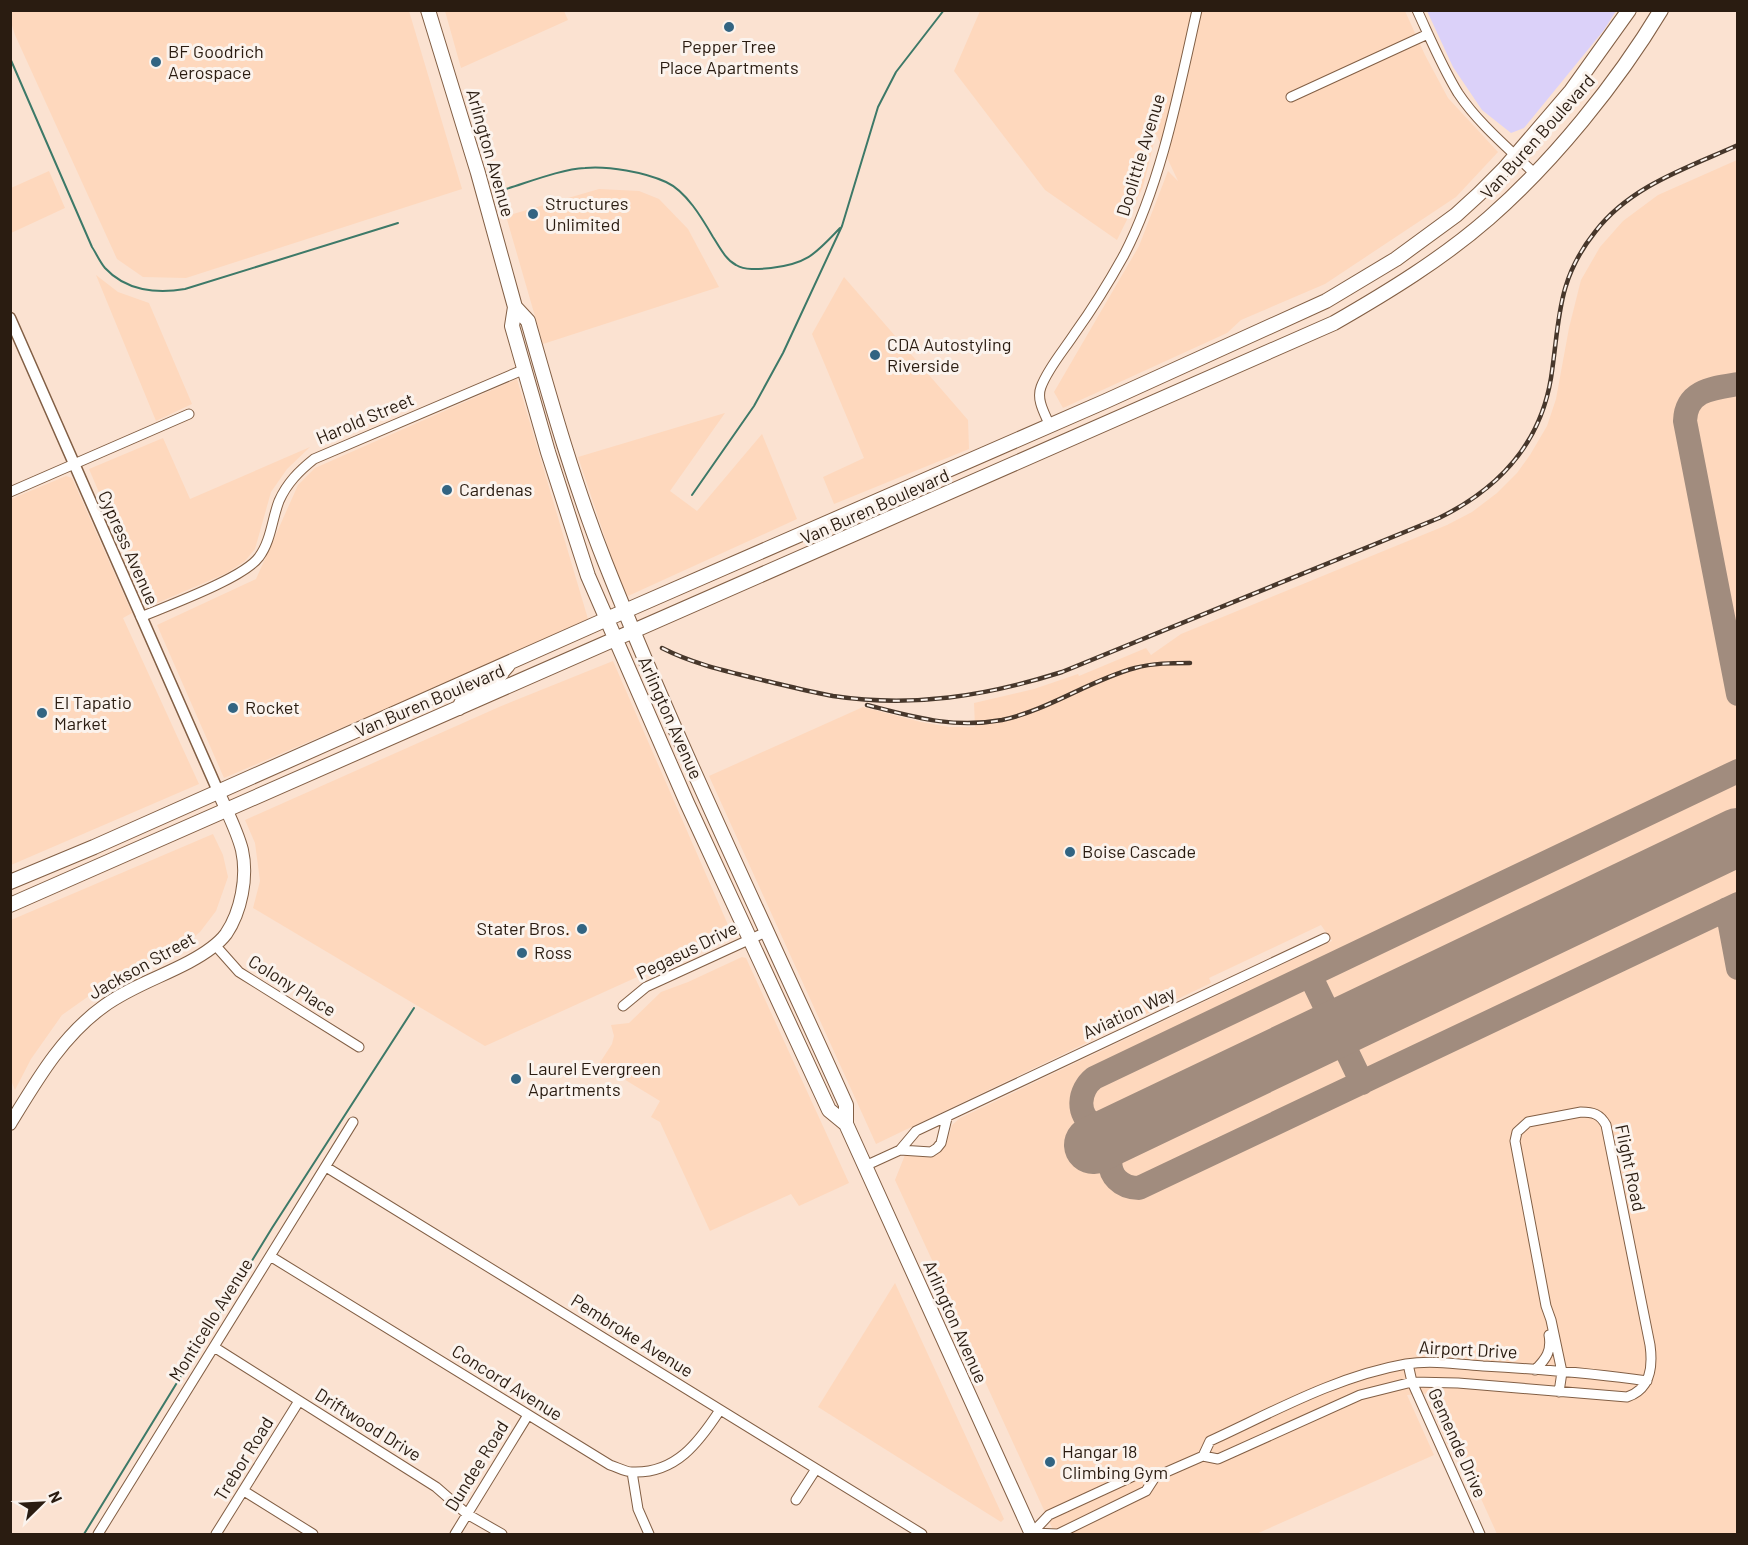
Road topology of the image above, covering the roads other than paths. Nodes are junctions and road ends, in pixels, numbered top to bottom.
1 (428, 10) edge
2 (1197, 10) edge
3 (1417, 10) edge
4 (1629, 10) edge
5 (1661, 10) edge
6 (1428, 34) junction
7 (1291, 97) dead end
8 (1516, 155) junction
9 (1534, 173) junction
10 (515, 307) junction
11 (10, 318) edge
12 (525, 369) junction
13 (189, 414) dead end
14 (555, 415) junction
15 (1050, 426) junction
16 (73, 465) junction
17 (10, 492) edge
18 (625, 611) junction
19 (141, 618) junction
20 (607, 620) junction
21 (635, 634) junction
22 (616, 641) junction
23 (509, 663) junction
24 (450, 689) junction
25 (458, 708) junction
26 (381, 742) junction
27 (218, 791) junction
28 (226, 811) junction
29 (10, 882) edge
30 (10, 905) edge
31 (768, 931) junction
32 (750, 939) junction
33 (1325, 939) dead end
34 (215, 945) junction
35 (623, 1006) dead end
36 (359, 1047) dead end
37 (947, 1118) junction
38 (353, 1122) dead end
39 (10, 1124) edge
40 (846, 1124) junction
41 (900, 1150) junction
42 (865, 1166) junction
43 (326, 1167) junction
44 (270, 1256) junction
45 (1546, 1306) junction
46 (214, 1347) junction
47 (1408, 1364) junction
48 (1535, 1370) junction
49 (1562, 1372) junction
50 (1647, 1381) junction
51 (1412, 1382) junction
52 (1559, 1392) junction
53 (299, 1401) junction
54 (720, 1410) junction
55 (528, 1415) junction
56 (1203, 1456) junction
57 (816, 1469) junction
58 (632, 1472) junction
59 (1155, 1477) junction
60 (244, 1491) junction
61 (796, 1500) dead end
62 (467, 1514) junction
63 (906, 1525) junction
64 (98, 1534) edge
65 (216, 1534) edge
66 (313, 1534) edge
67 (454, 1534) edge
68 (502, 1534) edge
69 (649, 1534) edge
70 (901, 1534) edge
71 (922, 1534) edge
72 (1032, 1534) edge
73 (1480, 1534) edge

1 - 10 main road, Arlington Avenue
2 - 15 street, Doolittle Avenue
3 - 6 street
4 - 8 main road, Van Buren Boulevard
5 - 9 main road, Van Buren Boulevard
6 - 7 street
6 - 8 street
8 - 9 street
8 - 15 main road, Van Buren Boulevard
9 - 21 main road, Van Buren Boulevard
10 - 12 main road, Arlington Avenue
10 - 14 main road, Arlington Avenue
11 - 16 street, Cypress Avenue
12 - 14 main road
12 - 19 street, Harold Street
12 - 20 main road, Arlington Avenue
13 - 16 street
14 - 18 main road, Arlington Avenue
15 - 18 main road, Van Buren Boulevard
16 - 17 street
16 - 19 street, Cypress Avenue
18 - 20 main road, Van Buren Boulevard
18 - 21 main road, Arlington Avenue
19 - 27 street, Cypress Avenue
20 - 22 main road, Arlington Avenue
20 - 23 main road, Van Buren Boulevard
21 - 22 main road, Van Buren Boulevard
21 - 31 main road, Arlington Avenue
22 - 25 main road, Van Buren Boulevard
22 - 32 main road, Arlington Avenue
23 - 24 main road, Van Buren Boulevard
23 - 25 main road
24 - 26 main road
24 - 27 main road, Van Buren Boulevard
25 - 26 main road, Van Buren Boulevard
26 - 28 main road, Van Buren Boulevard
27 - 28 main road, Jackson Street
27 - 29 main road, Van Buren Boulevard
28 - 30 main road, Van Buren Boulevard
28 - 34 main road, Jackson Street
31 - 32 street, Pegasus Drive
31 - 40 main road, Arlington Avenue
32 - 35 street, Pegasus Drive
32 - 40 main road, Arlington Avenue
33 - 37 street, Aviation Way
34 - 36 street, Colony Place
34 - 39 main road, Jackson Street
37 - 41 street, Aviation Way
37 - 41 street, Aviation Way
38 - 43 street, Monticello Avenue
40 - 42 main road, Arlington Avenue
41 - 42 street, Aviation Way
42 - 72 main road, Arlington Avenue
43 - 44 street, Monticello Avenue
43 - 54 street, Pembroke Avenue
44 - 46 street, Monticello Avenue
44 - 55 street, Concord Avenue
45 - 48 street
45 - 49 street, Flight Road
45 - 50 street, Flight Road
46 - 53 street, Driftwood Drive
46 - 64 street, Monticello Avenue
47 - 48 street, Airport Drive
47 - 51 street, Gemende Drive
47 - 56 street, Airport Drive
48 - 49 street, Airport Drive
49 - 50 street, Airport Drive
49 - 52 street, Flight Road
50 - 52 street, Airport Drive
51 - 52 street, Airport Drive
51 - 56 street, Airport Drive
51 - 73 street, Gemende Drive
53 - 60 street, Trebor Road
53 - 62 street, Driftwood Drive
54 - 57 street, Pembroke Avenue
54 - 58 street
55 - 58 street, Concord Avenue
55 - 62 street, Dundee Road
56 - 59 street, Airport Drive
57 - 61 street
57 - 63 street, Pembroke Avenue
58 - 69 street
59 - 72 street, Airport Drive
59 - 72 street, Airport Drive
60 - 65 street, Trebor Road
60 - 66 street
62 - 67 street, Dundee Road
62 - 68 street, Driftwood Drive
63 - 70 street
63 - 71 street, Pembroke Avenue

